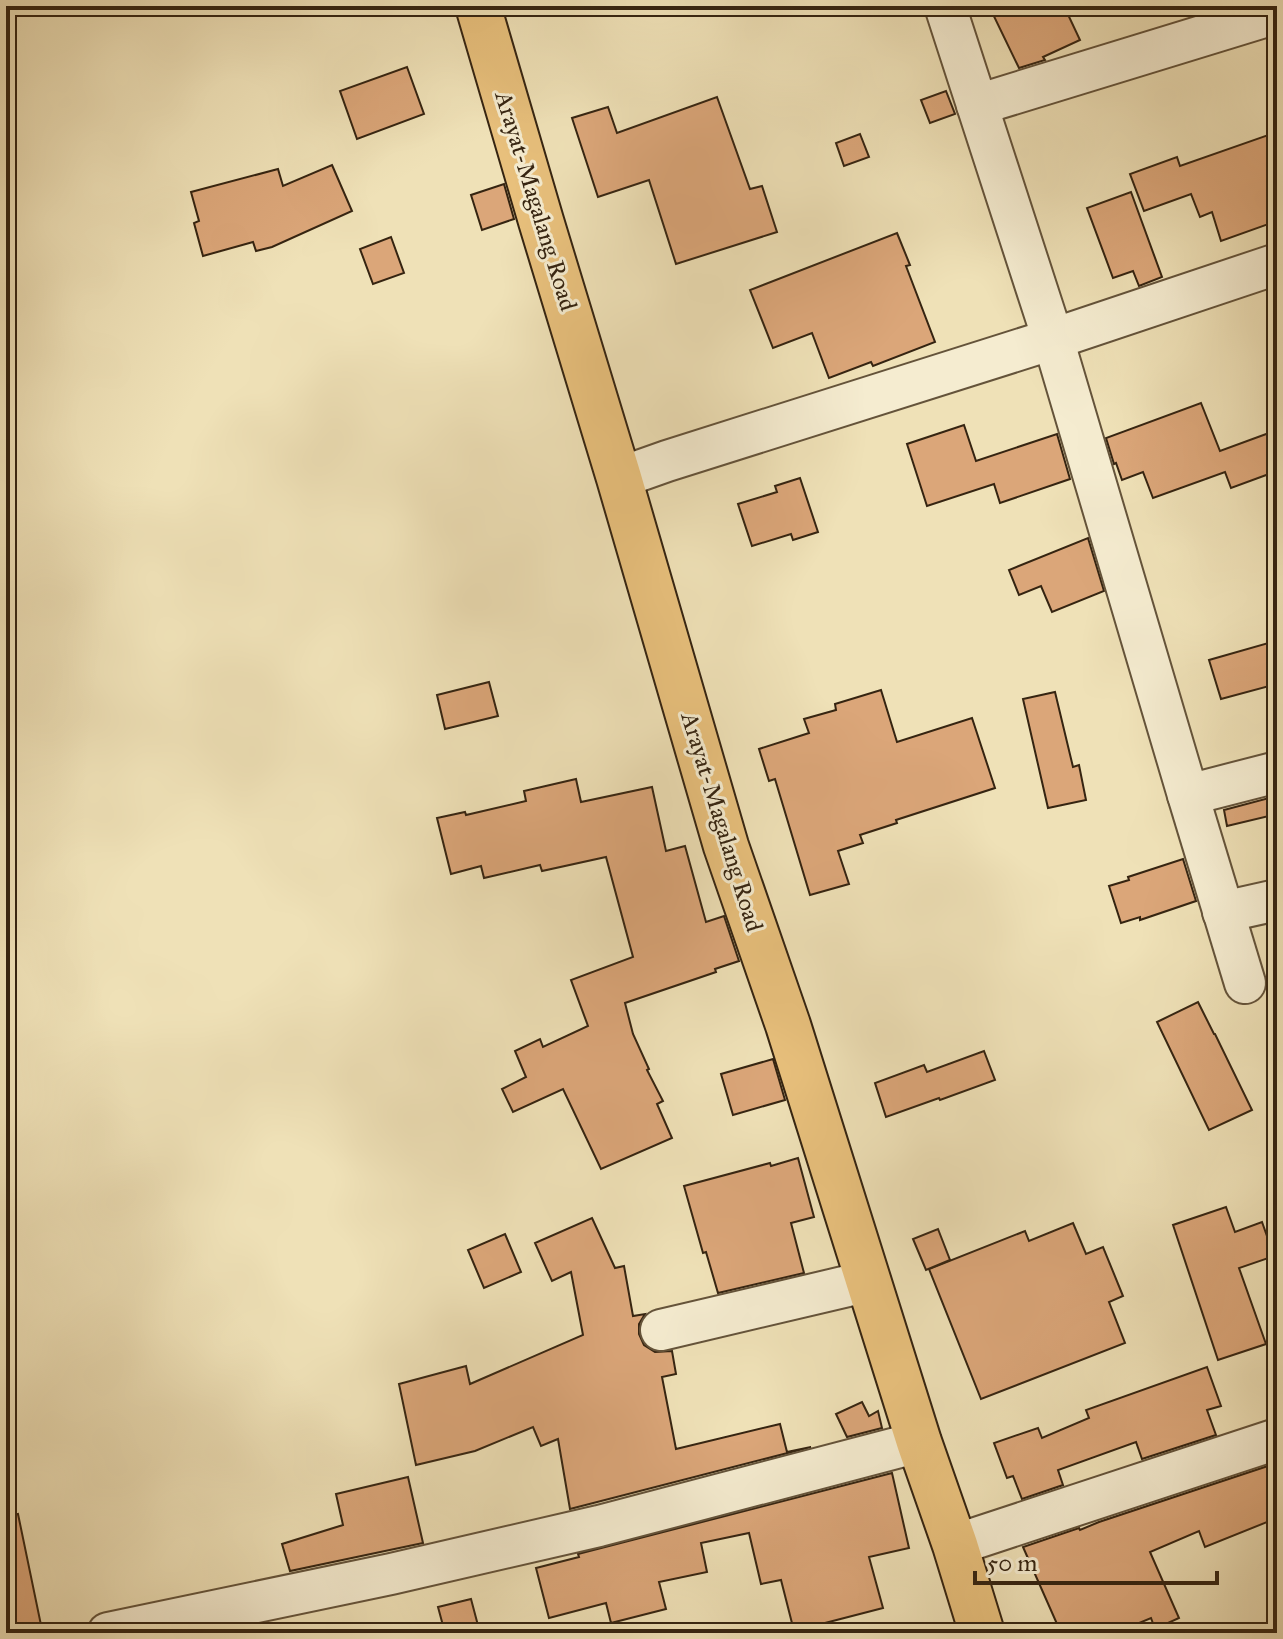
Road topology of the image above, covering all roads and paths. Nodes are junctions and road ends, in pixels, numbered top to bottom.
1 (478, 6) edge
2 (945, 6) edge
3 (1277, 13) edge
4 (977, 105) junction
5 (1274, 277) edge
6 (1053, 339) junction
7 (619, 478) junction
8 (1277, 772) edge
9 (1188, 795) junction
10 (1277, 900) edge
11 (1223, 912) junction
12 (1245, 983) dead end
13 (869, 1281) junction
14 (661, 1330) dead end
15 (1277, 1439) edge
16 (919, 1442) junction
17 (955, 1545) junction
18 (108, 1633) edge
19 (982, 1633) edge

1 - 7 main road, Arayat-Magalang Road
2 - 4 street
3 - 4 street
4 - 6 street
5 - 6 street
6 - 7 street
6 - 9 street
7 - 13 main road, Arayat-Magalang Road
8 - 9 street
9 - 11 street
10 - 11 street
11 - 12 street
13 - 14 street
13 - 16 main road, Arayat-Magalang Road
15 - 17 street
16 - 17 main road, Arayat-Magalang Road
16 - 18 street
17 - 19 main road, Arayat-Magalang Road

